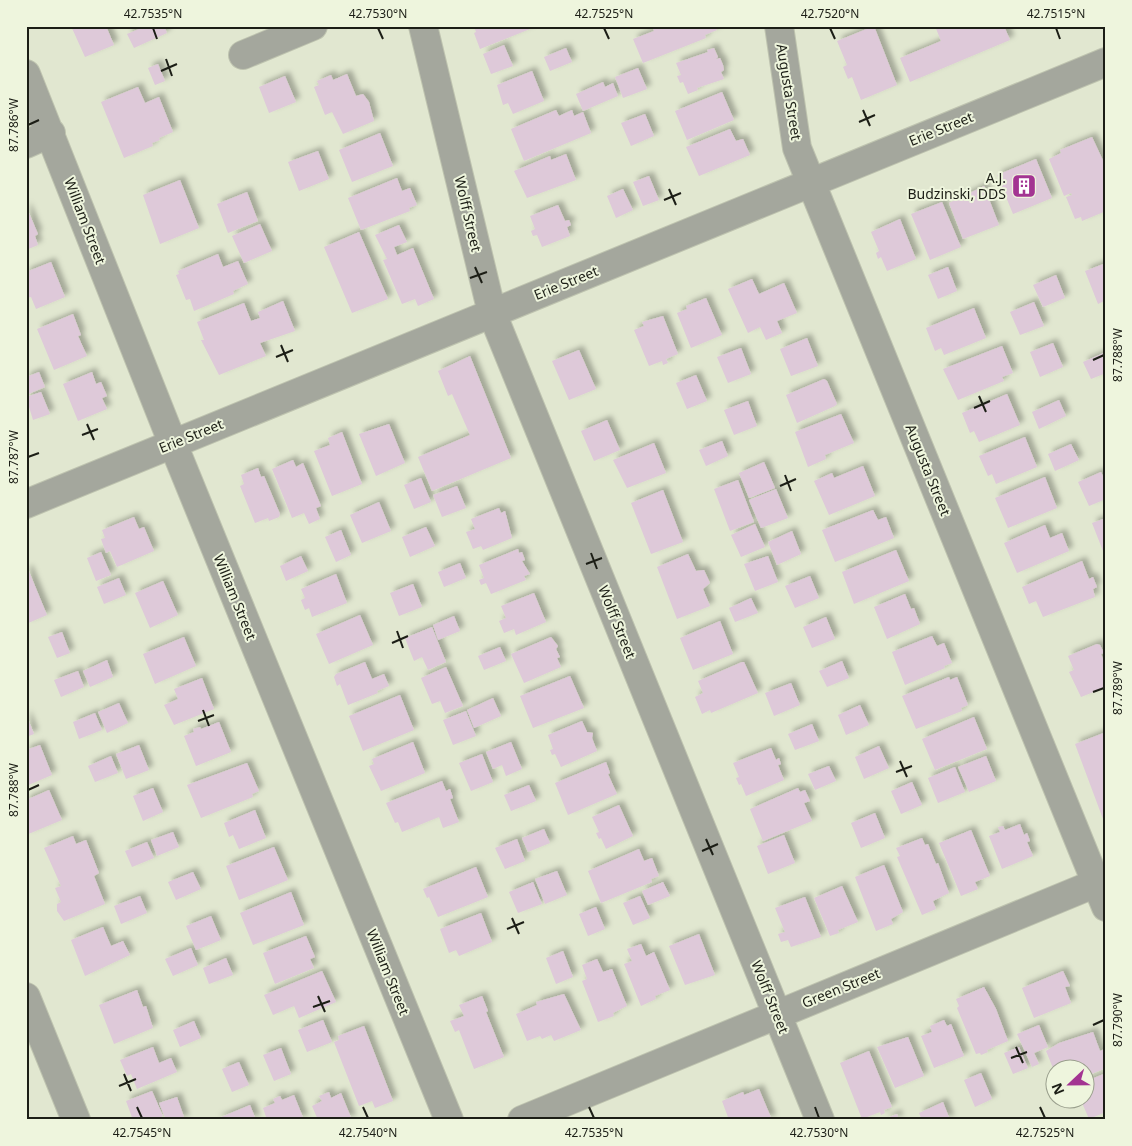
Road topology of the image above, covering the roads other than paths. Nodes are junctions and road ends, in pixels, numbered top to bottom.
1 (313, 26) edge
2 (423, 26) edge
3 (779, 26) edge
4 (243, 55) dead end
5 (1106, 62) edge
6 (26, 74) edge
7 (51, 133) junction
8 (26, 144) edge
9 (811, 182) junction
10 (492, 313) junction
11 (173, 444) junction
12 (26, 504) edge
13 (1103, 890) edge
14 (26, 997) edge
15 (778, 1014) junction
16 (76, 1120) edge
17 (448, 1120) edge
18 (522, 1120) edge
19 (820, 1120) edge

1 - 4 street
2 - 10 street, Wolff Street
3 - 9 street, Augusta Street
5 - 9 street, Erie Street
6 - 7 street, William Street
7 - 8 street
7 - 11 street, William Street
9 - 10 street, Erie Street
9 - 13 street, Augusta Street
10 - 11 street, Erie Street
10 - 15 street, Wolff Street
11 - 12 street, Erie Street
11 - 17 street, William Street
13 - 15 street, Green Street
14 - 16 street
15 - 18 street, Green Street
15 - 19 street, Wolff Street

